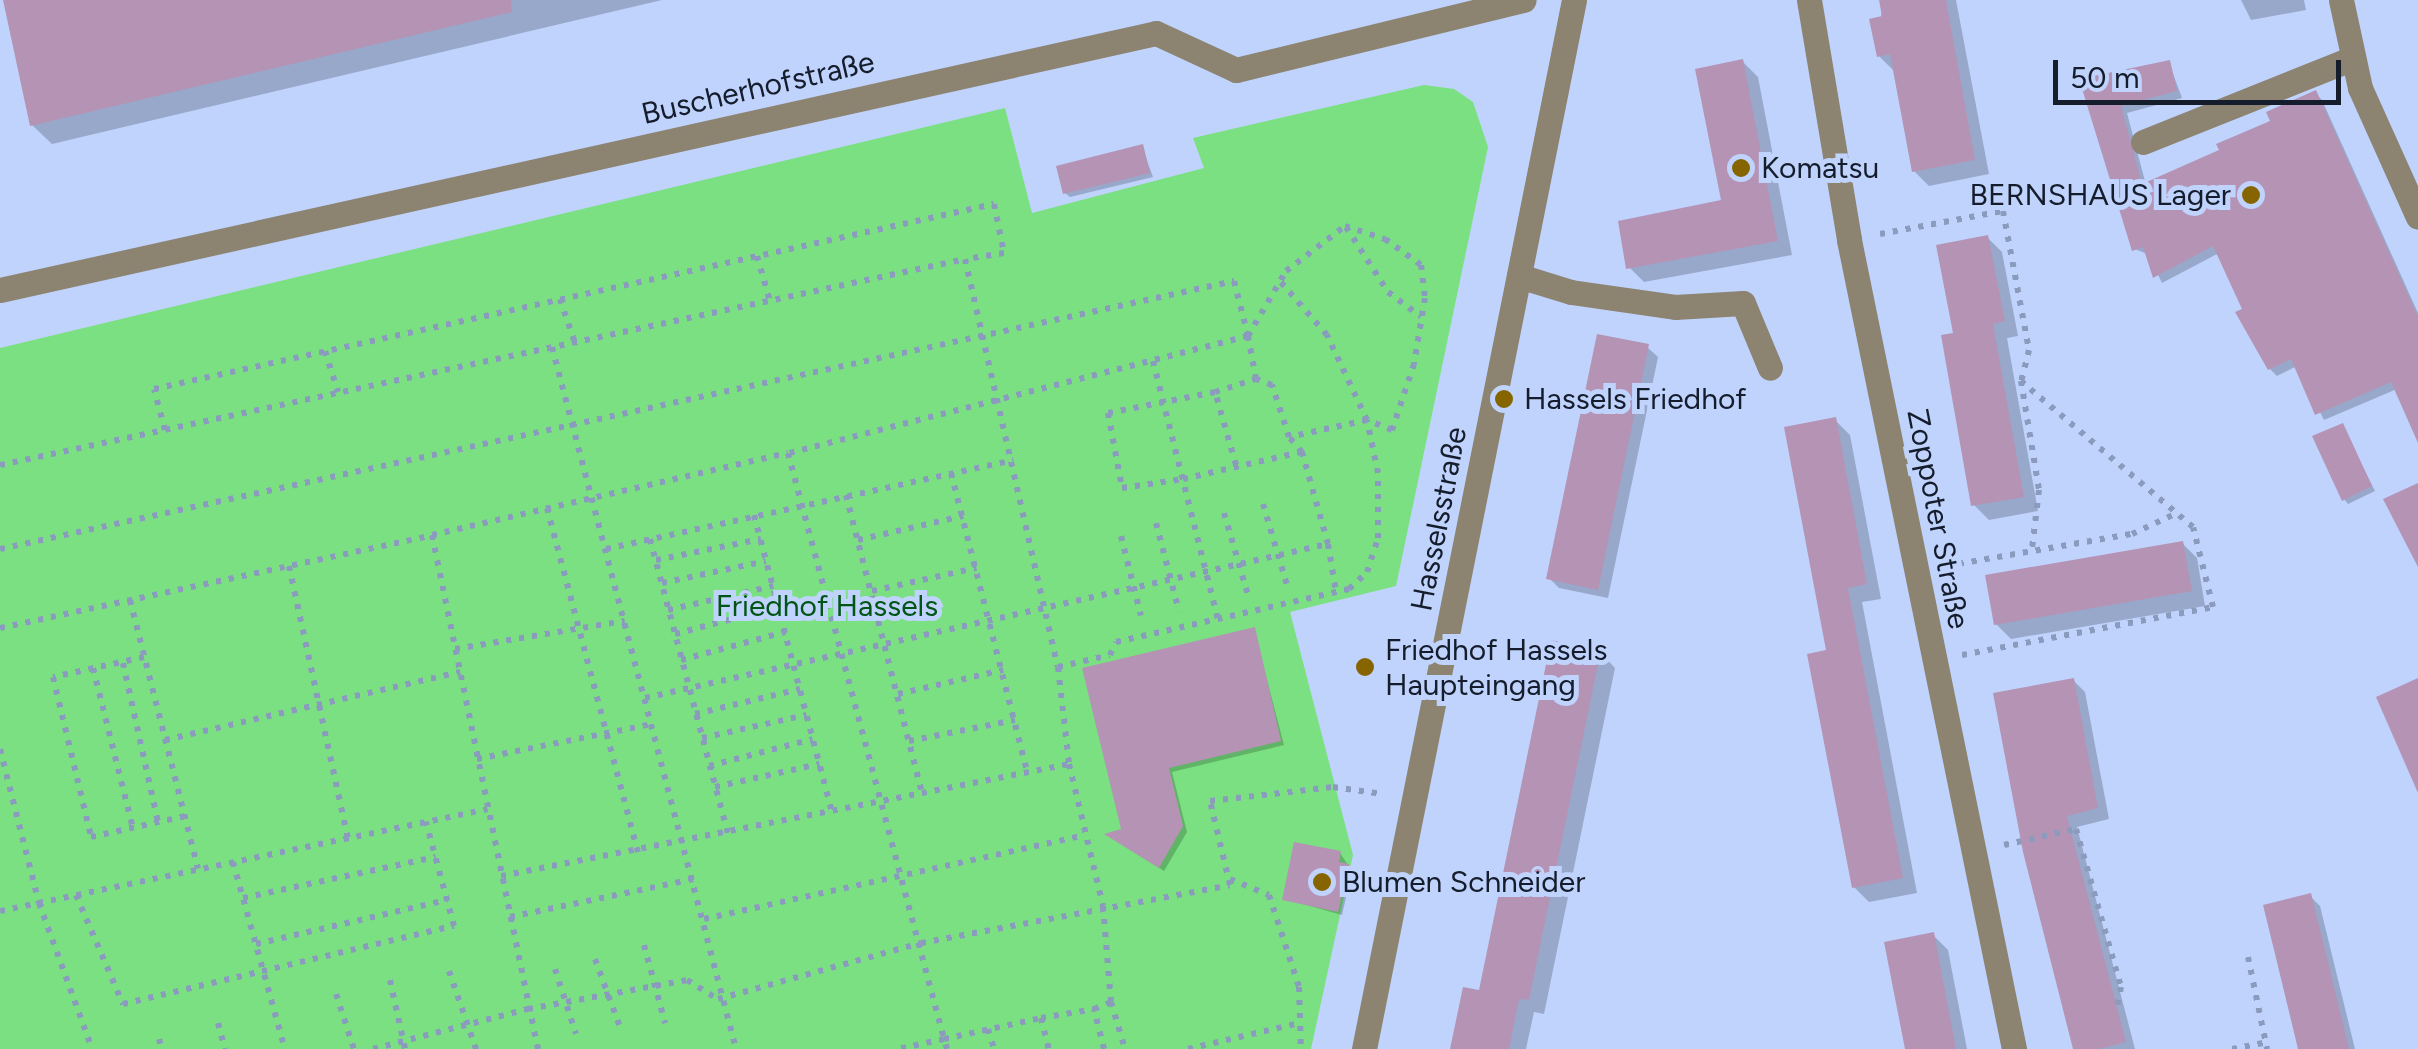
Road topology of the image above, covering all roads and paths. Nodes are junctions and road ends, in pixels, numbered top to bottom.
1 (1524, 0) edge
2 (1574, 0) edge
3 (1809, 0) edge
4 (2342, 0) edge
5 (2353, 58) junction
6 (2144, 142) dead end
7 (2418, 217) edge
8 (1345, 226) junction
9 (1849, 240) junction
10 (757, 256) junction
11 (965, 259) junction
12 (1519, 276) junction
13 (1279, 280) junction
14 (0, 290) edge
15 (560, 299) junction
16 (770, 301) junction
17 (1421, 318) junction
18 (1248, 336) junction
19 (984, 339) junction
20 (575, 342) junction
21 (552, 347) junction
22 (326, 351) junction
23 (1153, 361) junction
24 (1770, 368) dead end
25 (1256, 378) junction
26 (2021, 381) junction
27 (1214, 392) junction
28 (338, 393) junction
29 (1163, 400) junction
30 (1000, 403) junction
31 (1367, 420) junction
32 (575, 429) junction
33 (165, 430) junction
34 (1288, 437) junction
35 (788, 452) junction
36 (1302, 452) junction
37 (1014, 460) junction
38 (0, 465) edge
39 (1236, 465) junction
40 (951, 474) junction
41 (1183, 479) junction
42 (846, 495) junction
43 (592, 498) junction
44 (802, 504) junction
45 (1262, 504) dead end
46 (547, 508) junction
47 (1224, 513) dead end
48 (2177, 513) junction
49 (754, 515) junction
50 (963, 516) junction
51 (1156, 522) dead end
52 (432, 535) junction
53 (1121, 536) dead end
54 (650, 539) junction
55 (761, 540) junction
56 (858, 540) junction
57 (1328, 544) junction
58 (0, 549) edge
59 (606, 549) junction
60 (2032, 549) junction
61 (1279, 554) junction
62 (656, 560) junction
63 (766, 562) junction
64 (1239, 563) junction
65 (289, 566) junction
66 (976, 568) junction
67 (1206, 571) junction
68 (1916, 572) junction
69 (1170, 579) junction
70 (662, 583) junction
71 (1287, 585) dead end
72 (773, 586) junction
73 (1131, 587) junction
74 (872, 591) junction
75 (1336, 592) junction
76 (1248, 596) dead end
77 (130, 600) junction
78 (1044, 606) junction
79 (778, 607) junction
80 (668, 610) junction
81 (1179, 611) dead end
82 (1141, 616) dead end
83 (990, 618) junction
84 (1218, 618) junction
85 (625, 621) junction
86 (0, 628) edge
87 (584, 628) junction
88 (785, 632) junction
89 (675, 634) junction
90 (886, 642) junction
91 (455, 649) junction
92 (842, 652) junction
93 (144, 658) junction
94 (681, 660) junction
95 (1933, 660) junction
96 (122, 662) junction
97 (793, 663) junction
98 (1058, 667) junction
99 (93, 668) junction
100 (1003, 670) junction
101 (460, 672) junction
102 (688, 688) junction
103 (800, 689) junction
104 (898, 694) junction
105 (645, 698) junction
106 (319, 702) junction
107 (695, 714) junction
108 (806, 715) junction
109 (1015, 720) junction
110 (652, 724) junction
111 (609, 732) junction
112 (702, 738) junction
113 (165, 740) junction
114 (813, 740) junction
115 (909, 741) junction
116 (0, 749) edge
117 (478, 759) junction
118 (819, 764) junction
119 (1069, 764) junction
120 (709, 766) junction
121 (1028, 772) junction
122 (10, 786) junction
123 (715, 787) junction
124 (0, 789) edge
125 (922, 794) junction
126 (1419, 800) junction
127 (882, 802) junction
128 (487, 808) junction
129 (832, 813) junction
130 (185, 816) junction
131 (158, 822) junction
132 (426, 822) junction
133 (132, 828) junction
134 (728, 835) junction
135 (1083, 836) junction
136 (348, 838) junction
137 (684, 844) junction
138 (638, 852) junction
139 (1971, 853) junction
140 (436, 858) junction
141 (233, 862) junction
142 (198, 869) junction
143 (900, 874) junction
144 (501, 876) junction
145 (1229, 878) junction
146 (694, 879) junction
147 (76, 895) junction
148 (243, 898) junction
149 (447, 900) junction
150 (39, 902) junction
151 (1102, 906) junction
152 (0, 911) edge
153 (510, 917) junction
154 (704, 918) junction
155 (921, 943) junction
156 (256, 944) junction
157 (644, 945) dead end
158 (2248, 957) dead end
159 (595, 959) dead end
160 (554, 969) dead end
161 (449, 971) dead end
162 (264, 972) junction
163 (390, 980) dead end
164 (656, 986) junction
165 (336, 994) dead end
166 (609, 994) junction
167 (718, 999) junction
168 (569, 1002) junction
169 (1111, 1002) junction
170 (2117, 1007) dead end
171 (528, 1009) junction
172 (1094, 1009) junction
173 (1041, 1018) junction
174 (664, 1022) dead end
175 (1300, 1023) junction
176 (218, 1024) dead end
177 (468, 1024) junction
178 (988, 1029) junction
179 (621, 1030) dead end
180 (576, 1034) dead end
181 (944, 1038) junction
182 (159, 1039) dead end
183 (404, 1045) edge
184 (2266, 1046) edge
185 (92, 1049) edge
186 (162, 1049) edge
187 (225, 1049) edge
188 (285, 1049) edge
189 (354, 1049) edge
190 (373, 1049) edge
191 (476, 1049) edge
192 (538, 1049) edge
193 (736, 1049) edge
194 (898, 1049) edge
195 (947, 1049) edge
196 (994, 1049) edge
197 (1049, 1049) edge
198 (1104, 1049) edge
199 (1125, 1049) edge
200 (1188, 1049) edge
201 (1301, 1049) edge
202 (1364, 1049) edge
203 (2014, 1049) edge
204 (2232, 1049) edge

1 - 14 street, Buscherhofstraße
2 - 12 street, Hasselsstraße
3 - 9 street, Zoppoter Straße
4 - 5 street
5 - 6 street
5 - 7 street
8 - 13 path
8 - 17 path
8 - 17 path
9 - 26 path
9 - 68 street, Zoppoter Straße
10 - 11 path
10 - 15 path
10 - 16 path
11 - 16 path
11 - 19 path
12 - 24 street
12 - 126 street, Hasselsstraße
13 - 18 path
13 - 31 path
15 - 20 path
15 - 22 path
16 - 20 path
17 - 31 path
18 - 19 path
18 - 23 path
18 - 25 path
19 - 30 path
19 - 32 path
20 - 21 path
21 - 28 path
21 - 32 path
22 - 28 path
22 - 33 path
23 - 29 path
23 - 30 path
25 - 27 path
25 - 34 path
26 - 48 path
26 - 60 path
27 - 29 path
27 - 39 path
28 - 33 path
29 - 41 path
29 - 41 path
30 - 35 path
30 - 37 path
31 - 34 path
31 - 75 path
32 - 43 path
32 - 58 path
33 - 38 path
34 - 36 path
35 - 43 path
35 - 44 path
36 - 39 path
36 - 57 path
37 - 40 path
37 - 78 path
39 - 41 path
40 - 42 path
40 - 50 path
41 - 67 path
42 - 44 path
42 - 56 path
43 - 46 path
43 - 59 path
44 - 49 path
44 - 92 path
45 - 61 path
46 - 52 path
46 - 87 path
47 - 64 path
48 - 60 path
48 - 95 path
49 - 54 path
49 - 55 path
50 - 56 path
50 - 66 path
51 - 69 path
52 - 65 path
52 - 91 path
53 - 73 path
54 - 59 path
54 - 62 path
55 - 62 path
55 - 63 path
56 - 74 path
57 - 61 path
57 - 75 path
59 - 85 path
60 - 68 path
61 - 64 path
61 - 71 path
62 - 70 path
63 - 70 path
63 - 72 path
64 - 67 path
64 - 76 path
65 - 77 path
65 - 106 path
66 - 74 path
66 - 83 path
67 - 69 path
67 - 84 path
68 - 95 street, Zoppoter Straße
69 - 73 path
69 - 81 path
70 - 80 path
72 - 79 path
72 - 80 path
73 - 78 path
73 - 82 path
74 - 90 path
75 - 84 path
77 - 86 path
77 - 93 path
78 - 83 path
78 - 98 path
79 - 88 path
79 - 89 path
80 - 89 path
83 - 90 path
83 - 100 path
84 - 98 path
85 - 87 path
85 - 105 path
87 - 91 path
87 - 111 path
88 - 94 path
88 - 97 path
89 - 94 path
90 - 92 path
90 - 104 path
91 - 101 path
92 - 97 path
92 - 127 path
93 - 96 path
93 - 113 path
94 - 102 path
95 - 139 street, Zoppoter Straße
96 - 99 path
96 - 131 path
97 - 102 path
97 - 103 path
98 - 119 path
99 - 133 path
99 - 133 path
100 - 104 path
100 - 109 path
101 - 106 path
101 - 117 path
102 - 105 path
102 - 107 path
103 - 107 path
103 - 108 path
104 - 115 path
105 - 110 path
106 - 113 path
106 - 136 path
107 - 112 path
108 - 112 path
108 - 114 path
109 - 115 path
109 - 121 path
110 - 111 path
110 - 137 path
111 - 117 path
111 - 138 path
112 - 120 path
113 - 130 path
114 - 118 path
114 - 120 path
115 - 125 path
116 - 122 path
117 - 128 path
118 - 123 path
118 - 129 path
119 - 121 path
119 - 135 path
120 - 123 path
121 - 125 path
122 - 124 path
122 - 150 path
123 - 134 path
125 - 127 path
126 - 145 path
126 - 202 street, Hasselsstraße
127 - 129 path
127 - 143 path
128 - 132 path
128 - 144 path
129 - 134 path
130 - 131 path
130 - 142 path
131 - 133 path
132 - 136 path
132 - 140 path
134 - 137 path
135 - 143 path
135 - 151 path
136 - 141 path
137 - 138 path
137 - 146 path
138 - 144 path
139 - 170 path
139 - 203 street, Zoppoter Straße
140 - 148 path
140 - 149 path
141 - 142 path
141 - 148 path
142 - 147 path
143 - 154 path
143 - 155 path
144 - 153 path
145 - 151 path
145 - 175 path
146 - 153 path
146 - 154 path
147 - 150 path
147 - 162 path
148 - 156 path
149 - 156 path
149 - 162 path
150 - 152 path
150 - 185 path
151 - 155 path
151 - 169 path
153 - 171 path
154 - 167 path
155 - 167 path
155 - 181 path
156 - 162 path
157 - 164 path
158 - 184 path
159 - 166 path
160 - 168 path
161 - 177 path
162 - 188 path
163 - 183 path
164 - 166 path
164 - 167 path
164 - 174 path
165 - 189 path
166 - 168 path
166 - 179 path
167 - 193 path
168 - 171 path
168 - 180 path
169 - 172 path
169 - 199 path
171 - 177 path
171 - 192 path
172 - 173 path
172 - 198 path
173 - 178 path
173 - 197 path
175 - 200 path
175 - 201 path
176 - 187 path
177 - 183 path
177 - 191 path
178 - 181 path
178 - 196 path
181 - 194 path
181 - 195 path
182 - 186 path
183 - 190 path
184 - 204 path

